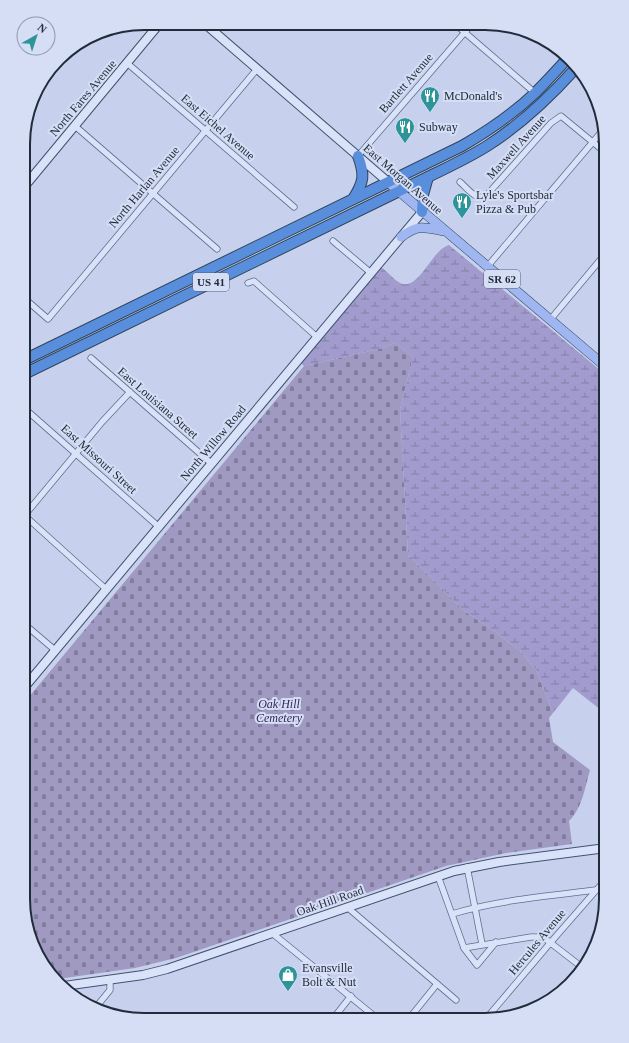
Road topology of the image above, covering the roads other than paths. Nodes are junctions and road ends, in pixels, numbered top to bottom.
1 (154, 30) edge
2 (212, 30) edge
3 (462, 30) edge
4 (465, 32) junction
5 (564, 62) edge
6 (127, 64) junction
7 (257, 69) junction
8 (573, 72) edge
9 (535, 93) junction
10 (75, 126) junction
11 (204, 131) junction
12 (598, 135) edge
13 (593, 142) junction
14 (599, 147) edge
15 (358, 156) junction
16 (428, 178) junction
17 (30, 180) edge
18 (388, 182) junction
19 (460, 182) dead end
20 (398, 192) junction
21 (153, 194) junction
22 (352, 200) junction
23 (294, 208) dead end
24 (422, 212) junction
25 (445, 232) junction
26 (401, 237) junction
27 (333, 241) dead end
28 (216, 248) dead end
29 (599, 261) edge
30 (487, 267) junction
31 (371, 273) junction
32 (251, 282) dead end
33 (30, 303) edge
34 (550, 320) junction
35 (317, 336) junction
36 (30, 357) edge
37 (91, 358) dead end
38 (599, 361) edge
39 (30, 371) edge
40 (130, 392) junction
41 (30, 413) edge
42 (76, 454) junction
43 (212, 464) junction
44 (30, 508) edge
45 (30, 520) edge
46 (159, 527) junction
47 (107, 590) junction
48 (30, 629) edge
49 (56, 651) junction
50 (30, 681) edge
51 (599, 849) edge
52 (468, 867) junction
53 (438, 876) junction
54 (599, 887) edge
55 (596, 890) junction
56 (347, 907) junction
57 (475, 908) junction
58 (452, 914) junction
59 (272, 933) junction
60 (496, 942) junction
61 (551, 942) junction
62 (482, 944) junction
63 (464, 948) junction
64 (578, 964) edge
65 (110, 980) junction
66 (437, 984) junction
67 (70, 985) edge
68 (351, 996) junction
69 (456, 1000) dead end
70 (99, 1004) edge
71 (338, 1013) edge
72 (371, 1013) edge
73 (414, 1013) edge
74 (492, 1013) edge

1 - 6 street, North Fares Avenue
2 - 7 street, East Morgan Avenue
3 - 4 street
4 - 9 street
4 - 15 street, Bartlett Avenue
5 - 9 highway, US 41
6 - 10 street, North Fares Avenue
6 - 11 street, East Eichel Avenue
7 - 11 street, North Harlan Avenue
7 - 15 street, East Morgan Avenue
8 - 16 highway, US 41
9 - 18 highway, US 41
10 - 17 street, North Fares Avenue
10 - 21 street
11 - 21 street, North Harlan Avenue
11 - 23 street, East Eichel Avenue
12 - 13 street
13 - 14 street, Maxwell Avenue
13 - 19 street, Maxwell Avenue
13 - 30 street
15 - 18 street, East Morgan Avenue
15 - 22 highway
16 - 20 highway, US 41
16 - 24 highway
18 - 20 main road, East Morgan Avenue / SR 62
18 - 22 highway, US 41
20 - 24 main road, East Morgan Avenue / SR 62
20 - 39 highway, US 41
21 - 28 street
21 - 33 street, North Harlan Avenue
22 - 36 highway, US 41
24 - 25 main road, East Morgan Avenue / SR 62
24 - 26 street, North Willow Road
25 - 26 main road
25 - 30 main road, East Morgan Avenue / SR 62
26 - 31 street, North Willow Road
27 - 31 street
29 - 34 street
30 - 34 main road, East Morgan Avenue / SR 62
31 - 35 street, North Willow Road
32 - 35 street
34 - 38 main road, East Morgan Avenue / SR 62
35 - 43 street, North Willow Road
37 - 40 street, East Louisiana Street
40 - 42 street
40 - 43 street, East Louisiana Street
41 - 42 street, East Missouri Street
42 - 44 street
42 - 46 street, East Missouri Street
43 - 46 street, North Willow Road
45 - 47 street
46 - 47 street, North Willow Road
47 - 49 street, North Willow Road
48 - 49 street
49 - 50 street, North Willow Road
51 - 52 street, Oak Hill Road
52 - 53 street, Oak Hill Road
52 - 57 street
53 - 56 street, Oak Hill Road
53 - 58 street
54 - 55 street, Hercules Avenue
55 - 57 street
55 - 61 street, Hercules Avenue
56 - 59 street, Oak Hill Road
56 - 66 street
57 - 58 street
57 - 62 street
58 - 63 street
59 - 65 street, Oak Hill Road
59 - 68 street
60 - 61 street
60 - 62 street
60 - 63 street
61 - 64 street
61 - 74 street, Hercules Avenue
62 - 63 street
65 - 67 street, Oak Hill Road
65 - 70 street
66 - 69 street
66 - 73 street
68 - 71 street
68 - 72 street

